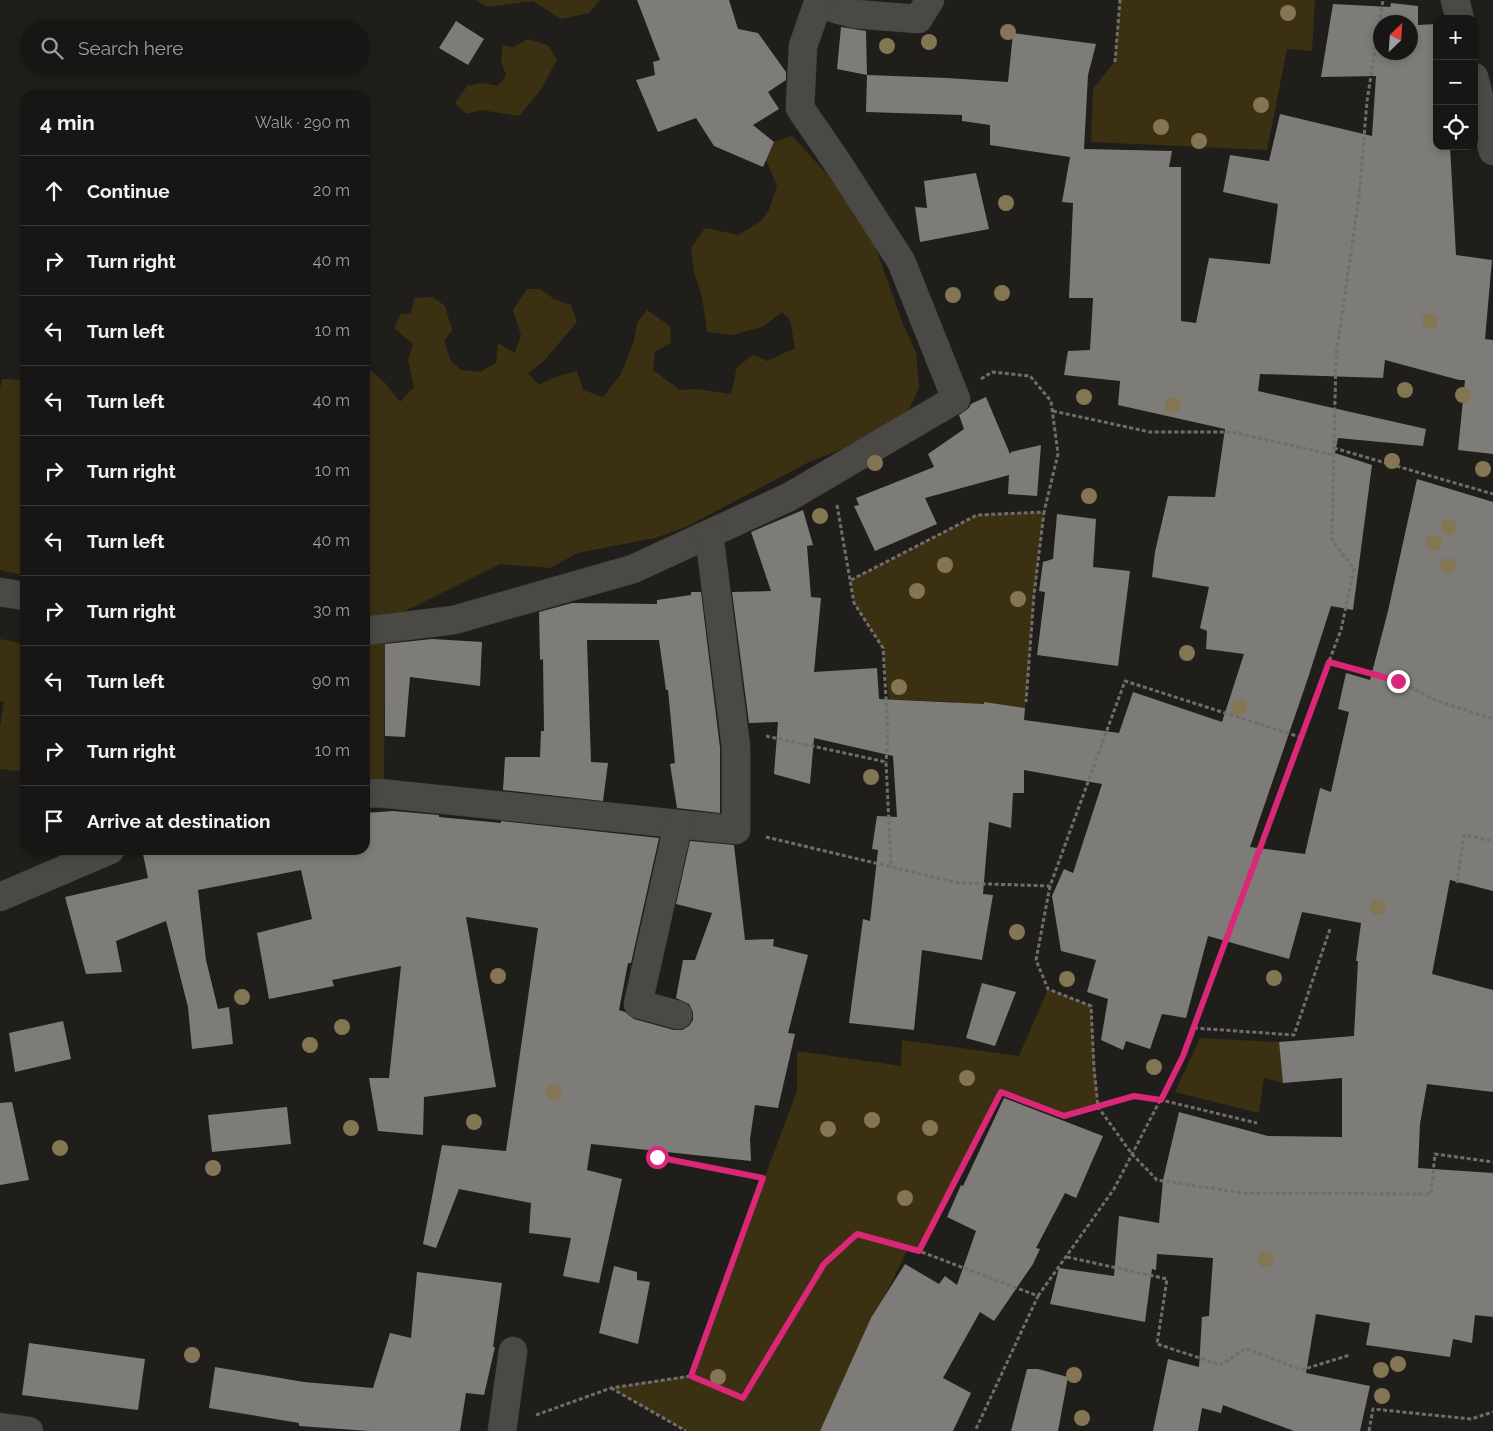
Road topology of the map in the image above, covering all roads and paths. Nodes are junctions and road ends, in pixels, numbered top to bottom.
1 (930, 0) edge
2 (1120, 0) edge
3 (1383, 0) edge
4 (1455, 0) edge
5 (818, 2) edge
6 (1459, 15) edge
7 (1115, 62) dead end
8 (1478, 93) edge
9 (1493, 151) edge
10 (954, 395) junction
11 (1053, 411) junction
12 (1334, 448) junction
13 (1334, 455) junction
14 (831, 472) junction
15 (1493, 494) edge
16 (1044, 512) junction
17 (709, 534) junction
18 (851, 580) junction
19 (0, 592) edge
20 (20, 595) edge
21 (370, 630) edge
22 (1329, 662) junction
23 (1026, 702) dead end
24 (1493, 719) edge
25 (734, 729) junction
26 (1300, 737) junction
27 (886, 762) junction
28 (370, 794) edge
29 (678, 825) junction
30 (736, 830) junction
31 (1493, 841) edge
32 (98, 855) edge
33 (892, 867) junction
34 (1458, 883) dead end
35 (1050, 886) junction
36 (0, 897) edge
37 (1330, 929) dead end
38 (678, 1015) dead end
39 (1194, 1028) junction
40 (1161, 1100) junction
41 (1098, 1108) junction
42 (1257, 1122) dead end
43 (1132, 1154) junction
44 (657, 1157) dead end
45 (1493, 1162) edge
46 (919, 1251) junction
47 (1066, 1257) junction
48 (1038, 1296) junction
49 (513, 1351) dead end
50 (1350, 1355) dead end
51 (691, 1376) junction
52 (610, 1388) junction
53 (1493, 1412) edge
54 (0, 1428) edge
55 (502, 1429) edge
56 (29, 1431) edge
57 (686, 1431) edge
58 (975, 1431) edge
59 (1369, 1431) edge

1 - 5 street
2 - 7 path
3 - 12 path
4 - 6 street
5 - 10 street
8 - 9 street
10 - 11 path
10 - 14 street
11 - 13 path
11 - 16 path
12 - 13 path
12 - 15 path
13 - 22 path
14 - 17 street
14 - 18 path
16 - 18 path
16 - 23 path
17 - 21 street
17 - 25 street
18 - 27 path
19 - 20 street
22 - 24 path
22 - 26 path
25 - 27 path
25 - 30 street
26 - 35 path
26 - 39 path
27 - 33 path
28 - 29 street
29 - 30 street
29 - 38 street
30 - 33 path
31 - 34 path
32 - 36 street
33 - 35 path
35 - 41 path
37 - 39 path
39 - 40 path
40 - 41 path
40 - 42 path
40 - 43 path
41 - 43 path
41 - 46 path
43 - 45 path
43 - 47 path
44 - 51 path
46 - 48 path
46 - 51 path
47 - 48 path
47 - 50 path
48 - 58 path
49 - 55 street
51 - 52 path
52 - 55 path
52 - 57 path
53 - 59 path
54 - 56 street

